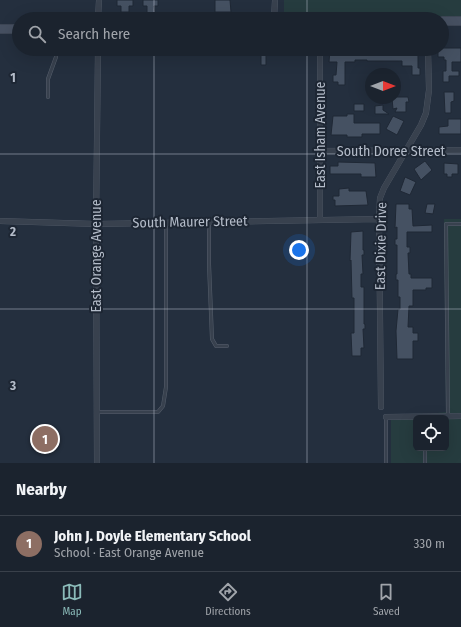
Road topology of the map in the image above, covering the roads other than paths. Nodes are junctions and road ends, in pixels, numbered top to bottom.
1 (99, 0) edge
2 (275, 0) edge
3 (98, 12) edge
4 (274, 12) edge
5 (449, 21) edge
6 (461, 21) edge
7 (0, 29) edge
8 (12, 29) edge
9 (56, 56) edge
10 (98, 56) edge
11 (320, 56) edge
12 (428, 56) edge
13 (48, 96) dead end
14 (461, 150) edge
15 (320, 151) junction
16 (405, 151) junction
17 (379, 219) junction
18 (320, 220) junction
19 (0, 222) edge
20 (209, 222) junction
21 (166, 223) junction
22 (96, 224) junction
23 (461, 224) edge
24 (227, 346) dead end
25 (381, 407) dead end
26 (97, 412) junction
27 (448, 415) edge
28 (449, 416) edge
29 (461, 416) edge
30 (386, 417) joint
31 (413, 417) edge
32 (425, 451) edge
33 (97, 463) edge
34 (386, 463) edge
35 (425, 463) edge

1 - 3 street
2 - 4 street
5 - 6 street
7 - 8 street
9 - 13 lane
10 - 22 street, East Orange Avenue
11 - 15 street, East Isham Avenue
12 - 16 street, East Dixie Drive
14 - 16 street, South Doree Street
15 - 16 street, South Doree Street
15 - 18 street, East Isham Avenue
16 - 17 street, East Dixie Drive
17 - 18 street, South Maurer Street
17 - 25 street, East Dixie Drive
18 - 20 street, South Maurer Street
19 - 22 street, South Maurer Street
20 - 21 street, South Maurer Street
20 - 24 lane
21 - 22 street, South Maurer Street
21 - 26 lane
22 - 26 street, East Orange Avenue
23 - 27 lane
26 - 33 street, East Orange Avenue
28 - 29 street
30 - 31 street
30 - 34 lane
32 - 35 lane

